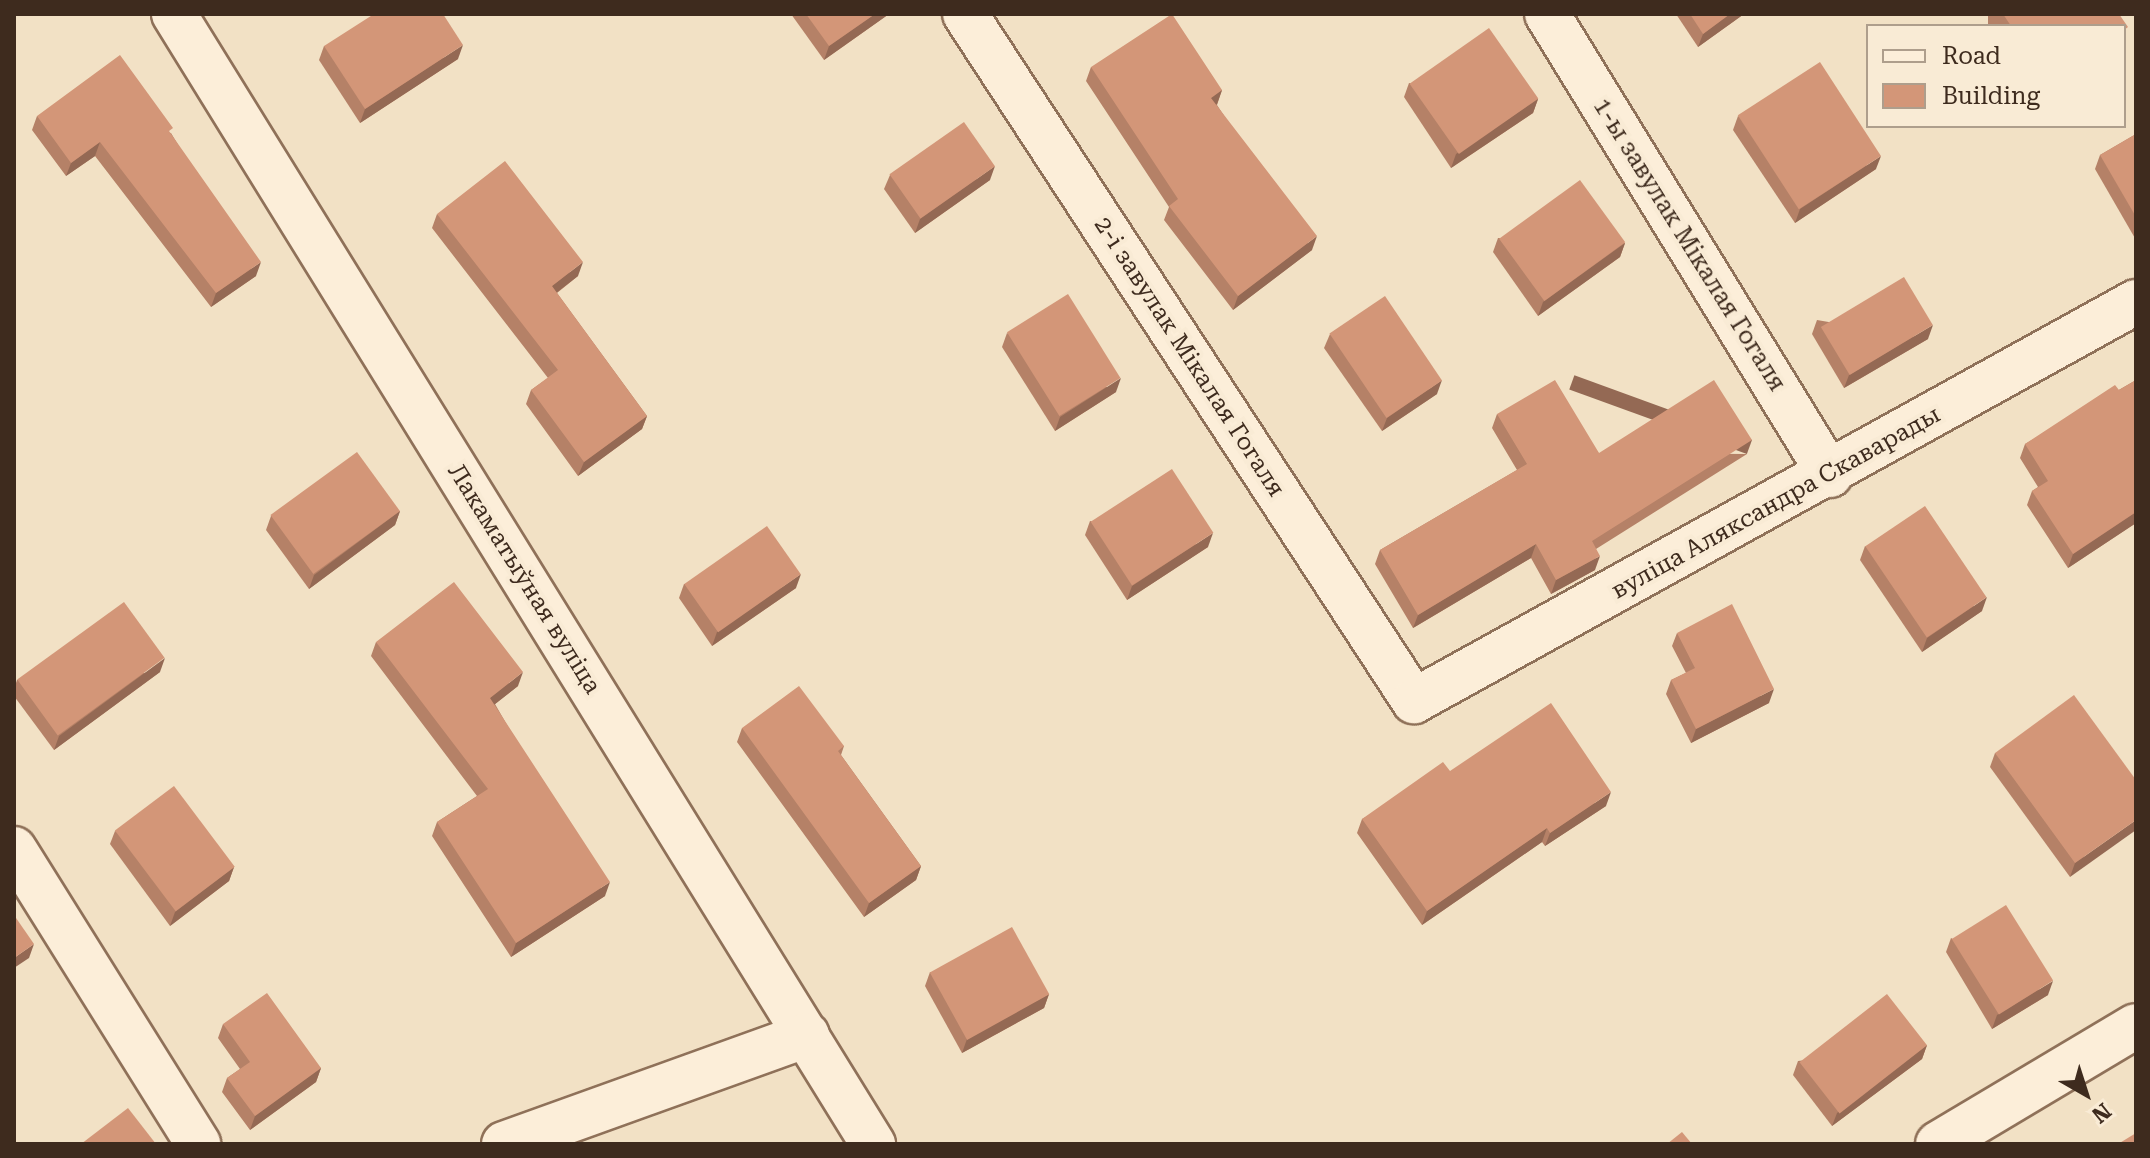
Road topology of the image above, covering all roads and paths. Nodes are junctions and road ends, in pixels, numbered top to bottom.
1 (174, 14) edge
2 (965, 14) edge
3 (1547, 14) edge
4 (2136, 302) edge
5 (1830, 475) junction
6 (1414, 701) joint
7 (14, 849) edge
8 (2136, 1026) edge
9 (807, 1035) junction
10 (198, 1144) edge
11 (504, 1144) edge
12 (873, 1144) edge
13 (1938, 1144) edge

1 - 9 street, Лакаматыўная вуліца
2 - 6 street, 2-і завулак Мікалая Гогаля
3 - 5 street, 1-ы завулак Мікалая Гогаля
4 - 5 street, вуліца Аляксандра Скаварады
5 - 6 street, вуліца Аляксандра Скаварады
7 - 10 street
8 - 13 street
9 - 11 street
9 - 12 street, Лакаматыўная вуліца

